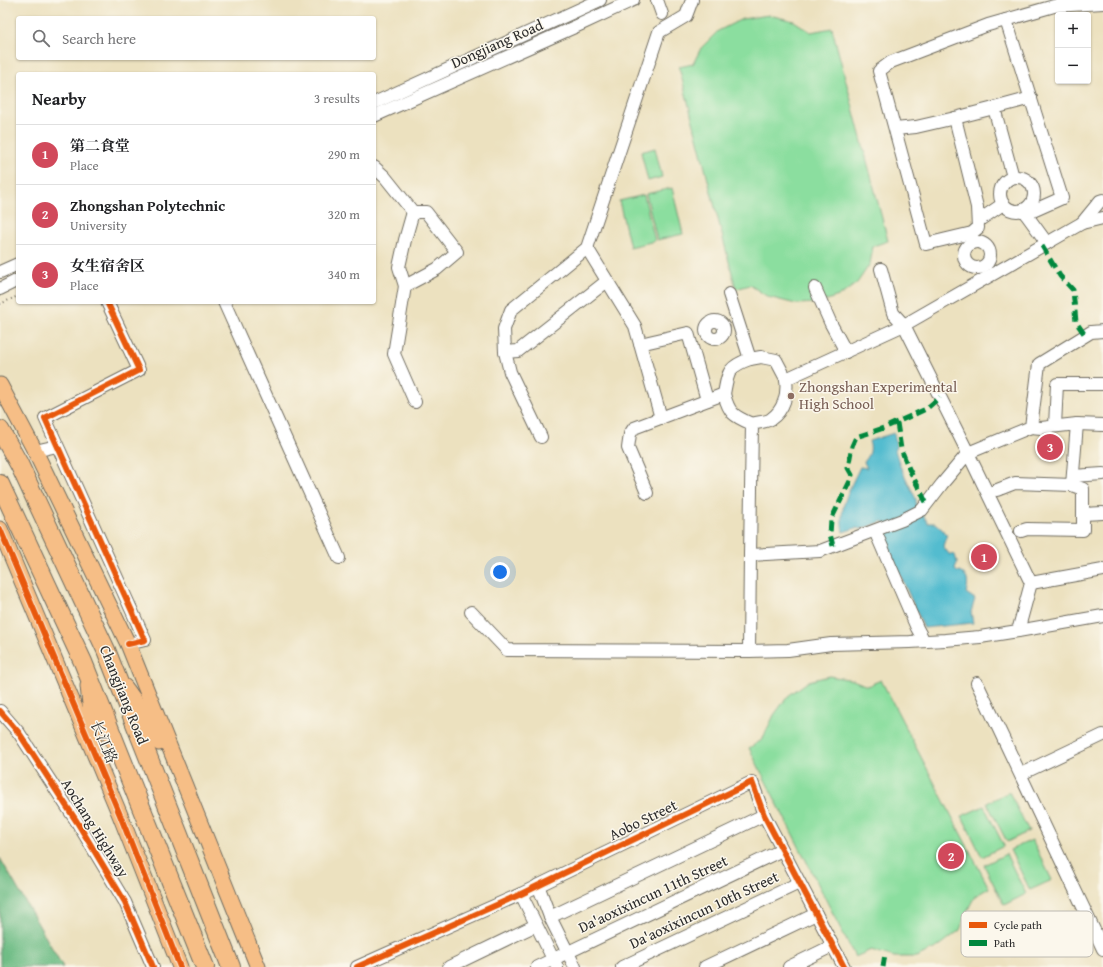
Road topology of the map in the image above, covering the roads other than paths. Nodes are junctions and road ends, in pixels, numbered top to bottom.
1 (600, 0) edge
2 (633, 0) edge
3 (657, 0) edge
4 (693, 0) edge
5 (1103, 3) edge
6 (662, 14) dead end
7 (1006, 20) junction
8 (1031, 98) junction
9 (376, 102) edge
10 (994, 108) junction
11 (376, 115) edge
12 (955, 118) junction
13 (895, 129) junction
14 (376, 169) edge
15 (1013, 177) junction
16 (1103, 200) edge
17 (1003, 204) junction
18 (413, 212) junction
19 (1025, 212) junction
20 (1103, 218) edge
21 (978, 221) junction
22 (1082, 223) junction
23 (1047, 243) junction
24 (587, 248) junction
25 (16, 265) edge
26 (881, 269) dead end
27 (0, 272) edge
28 (16, 281) edge
29 (607, 281) junction
30 (405, 286) junction
31 (815, 288) dead end
32 (0, 289) edge
33 (729, 294) dead end
34 (109, 304) edge
35 (225, 304) edge
36 (738, 324) junction
37 (904, 325) junction
38 (1103, 331) edge
39 (688, 333) junction
40 (640, 344) junction
41 (505, 352) junction
42 (846, 352) junction
43 (750, 359) junction
44 (786, 379) junction
45 (1103, 384) edge
46 (0, 386) edge
47 (724, 394) junction
48 (707, 400) junction
49 (415, 402) dead end
50 (661, 418) junction
51 (752, 424) junction
52 (1077, 424) junction
53 (1103, 425) edge
54 (1055, 426) junction
55 (1031, 427) junction
56 (0, 430) edge
57 (541, 437) dead end
58 (57, 446) junction
59 (35, 451) junction
60 (968, 454) junction
61 (1103, 474) edge
62 (1073, 480) junction
63 (0, 484) edge
64 (997, 490) dead end
65 (648, 493) dead end
66 (1103, 513) edge
67 (1083, 514) junction
68 (0, 529) edge
69 (1021, 531) dead end
70 (870, 532) junction
71 (750, 556) junction
72 (339, 558) dead end
73 (1103, 570) edge
74 (1031, 583) junction
75 (471, 612) dead end
76 (1103, 616) edge
77 (1018, 631) junction
78 (924, 641) junction
79 (128, 644) junction
80 (748, 651) junction
81 (86, 671) junction
82 (116, 675) junction
83 (977, 683) dead end
84 (0, 711) edge
85 (1103, 735) edge
86 (95, 755) junction
87 (1021, 774) junction
88 (183, 781) junction
89 (764, 815) junction
90 (782, 850) junction
91 (800, 883) junction
92 (538, 885) junction
93 (521, 894) junction
94 (1086, 911) edge
95 (816, 914) junction
96 (550, 917) junction
97 (163, 924) junction
98 (536, 925) junction
99 (1093, 927) edge
100 (832, 946) junction
101 (1103, 948) edge
102 (568, 952) junction
103 (555, 963) edge
104 (258, 966) edge
105 (153, 967) edge
106 (180, 967) edge
107 (191, 967) edge
108 (205, 967) edge
109 (231, 967) edge
110 (357, 967) edge
111 (450, 967) edge
112 (537, 967) edge
113 (575, 967) edge
114 (622, 967) edge
115 (706, 967) edge
116 (788, 967) edge
117 (844, 967) edge

1 - 9 street, Dongjiang Road
2 - 11 street, Dongjiang Road
3 - 6 street
4 - 24 street
5 - 7 street
7 - 8 street
7 - 13 street
8 - 10 street
8 - 19 street
10 - 12 street
10 - 15 street
12 - 13 street
12 - 21 street
13 - 21 street
14 - 18 street
15 - 17 street
15 - 19 street
16 - 22 street
17 - 19 street
17 - 21 street
18 - 30 street
18 - 30 street
19 - 23 street
20 - 22 street
22 - 23 street
23 - 37 street
24 - 29 street
24 - 41 street
25 - 27 street
26 - 37 street
28 - 32 street
29 - 40 street
29 - 41 street
30 - 49 street
31 - 42 street
33 - 36 street
34 - 58 street
35 - 72 street
36 - 39 street
36 - 43 street
37 - 42 street
37 - 60 street
38 - 55 street
39 - 40 street
39 - 48 street
40 - 50 street
41 - 57 street
42 - 44 street
43 - 44 street
43 - 47 street
44 - 51 street
45 - 54 street
46 - 59 main road
47 - 48 street
47 - 51 street
48 - 50 street
50 - 65 street
51 - 71 street
52 - 53 street
52 - 54 street
52 - 62 street
54 - 55 street
55 - 60 street
56 - 82 highway, Changjiang Road
58 - 59 street
58 - 79 street
59 - 79 main road
60 - 70 street
60 - 74 street
61 - 62 street
62 - 64 street
62 - 67 street
63 - 81 highway, Changjiang Road
66 - 67 street
67 - 69 street
68 - 86 main road, 长江路
70 - 71 street
70 - 78 street
71 - 80 street
73 - 74 street
74 - 77 street
75 - 80 street
76 - 77 street
77 - 78 street
78 - 80 street
79 - 88 main road
81 - 86 main road
81 - 108 highway, Changjiang Road
82 - 88 main road
82 - 109 highway, Changjiang Road
83 - 87 street
84 - 105 street, Aochang Highway
85 - 87 street
86 - 97 main road, 长江路
87 - 94 street
88 - 104 main road
89 - 90 street, Aobo Street
89 - 92 street, Aobo Street
89 - 96 street
90 - 91 street, Aobo Street
90 - 102 street, Da'aoxixincun 11th Street
91 - 95 street, Aobo Street
91 - 114 street, Da'aoxixincun 10th Street
92 - 93 street, Aobo Street
92 - 96 street
93 - 98 street
93 - 110 street, Aobo Street
95 - 100 street, Aobo Street
95 - 115 street
96 - 102 street
97 - 106 main road, 长江路
97 - 107 main road
98 - 103 street
98 - 111 street
99 - 101 street
100 - 116 street
100 - 117 street, Aobo Street
102 - 103 street, Da'aoxixincun 11th Street
102 - 113 street
103 - 112 street, Da'aoxixincun 11th Street

